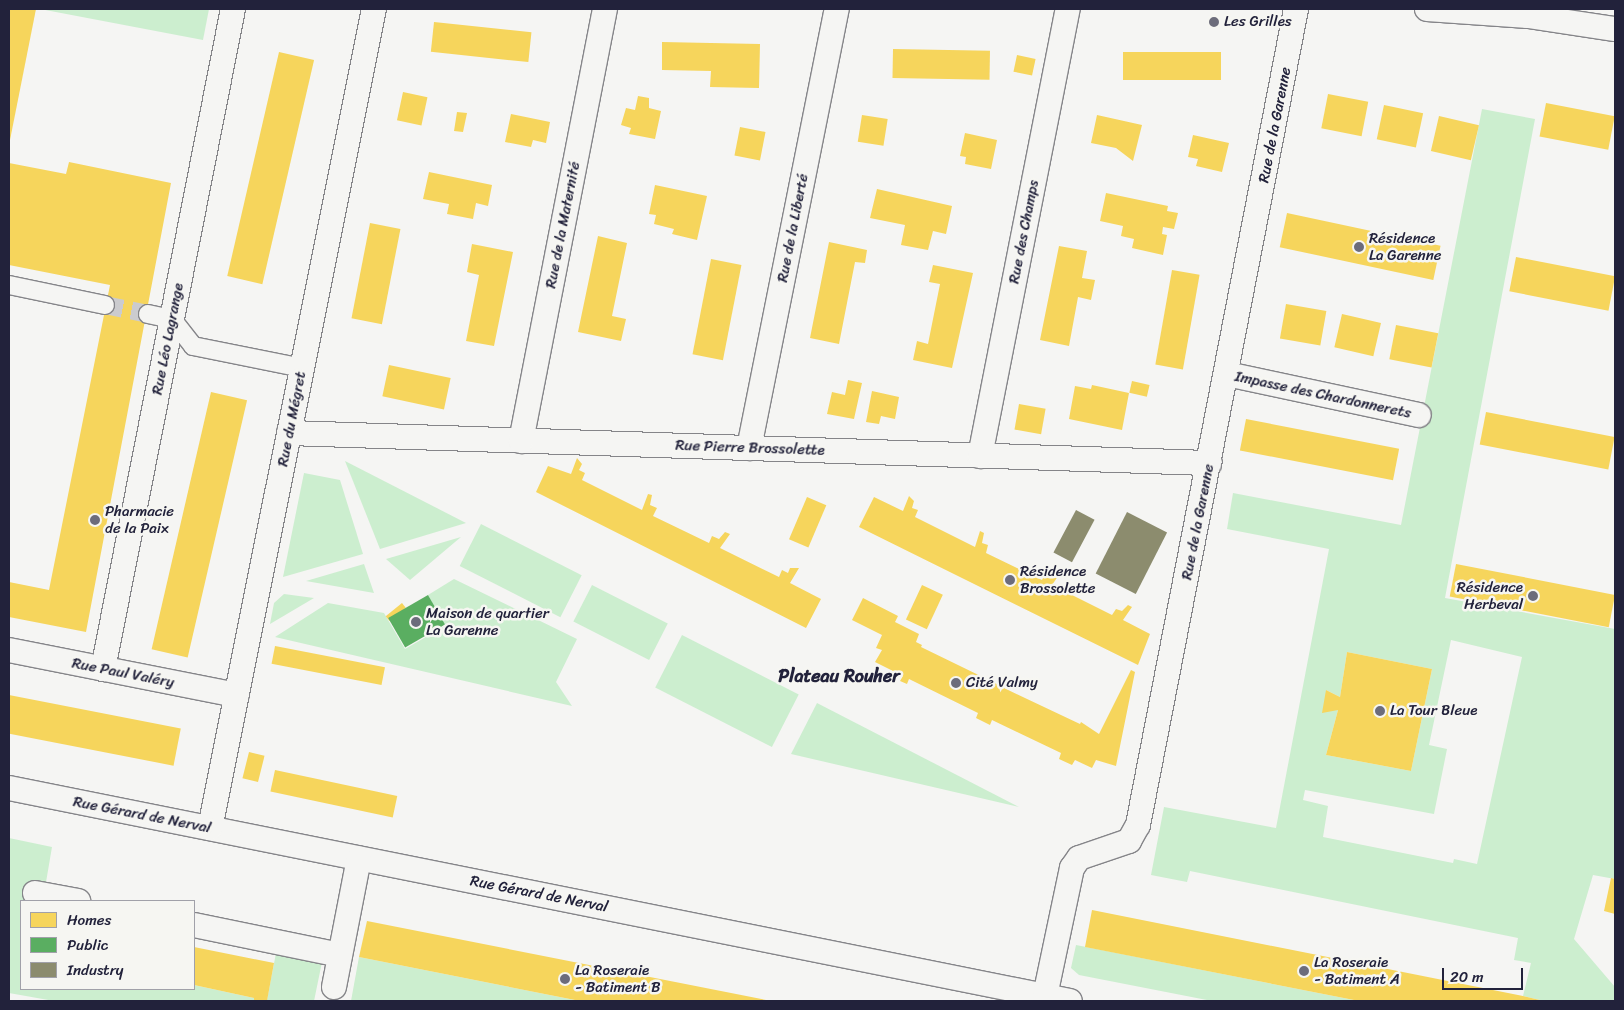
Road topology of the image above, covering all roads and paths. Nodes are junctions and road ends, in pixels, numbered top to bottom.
1 (233, 9) edge
2 (374, 9) edge
3 (605, 9) edge
4 (837, 9) edge
5 (1068, 9) edge
6 (1296, 9) edge
7 (1427, 9) edge
8 (1529, 12) edge
9 (1615, 29) edge
10 (9, 285) edge
11 (105, 305) tunnel mouth
12 (148, 314) tunnel mouth
13 (172, 319) junction
14 (302, 368) junction
15 (1227, 374) junction
16 (1419, 415) dead end
17 (290, 433) junction
18 (521, 441) junction
19 (748, 448) junction
20 (980, 456) junction
21 (1210, 463) junction
22 (9, 650) edge
23 (103, 669) junction
24 (237, 695) junction
25 (9, 788) edge
26 (210, 828) junction
27 (359, 858) junction
28 (35, 893) dead end
29 (73, 900) edge
30 (195, 925) edge
31 (340, 955) junction
32 (334, 987) dead end
33 (1045, 996) junction
34 (1070, 1001) edge

1 - 13 street, Rue Léo Lagrange
2 - 14 street, Rue du Mégret
3 - 18 street, Rue de la Maternité
4 - 19 street, Rue de la Liberté
5 - 20 street, Rue des Champs
6 - 15 street, Rue de la Garenne
7 - 8 street
8 - 9 street
10 - 11 street
12 - 13 street
13 - 14 street
13 - 23 street, Rue Léo Lagrange
14 - 17 street, Rue du Mégret
15 - 16 street, Impasse des Chardonnerets
15 - 21 street, Rue de la Garenne
17 - 18 street, Rue Pierre Brossolette
17 - 24 street, Rue du Mégret
18 - 19 street, Rue Pierre Brossolette
19 - 20 street, Rue Pierre Brossolette
20 - 21 street, Rue Pierre Brossolette
21 - 33 street, Rue de la Garenne
22 - 23 street, Rue Paul Valéry
23 - 24 street, Rue Paul Valéry
24 - 26 street, Rue du Mégret
25 - 26 street, Rue Gérard de Nerval
26 - 27 street, Rue Gérard de Nerval
27 - 31 street
27 - 33 street, Rue Gérard de Nerval
28 - 29 street
30 - 31 street
31 - 32 street
33 - 34 street, Rue Gérard de Nerval

